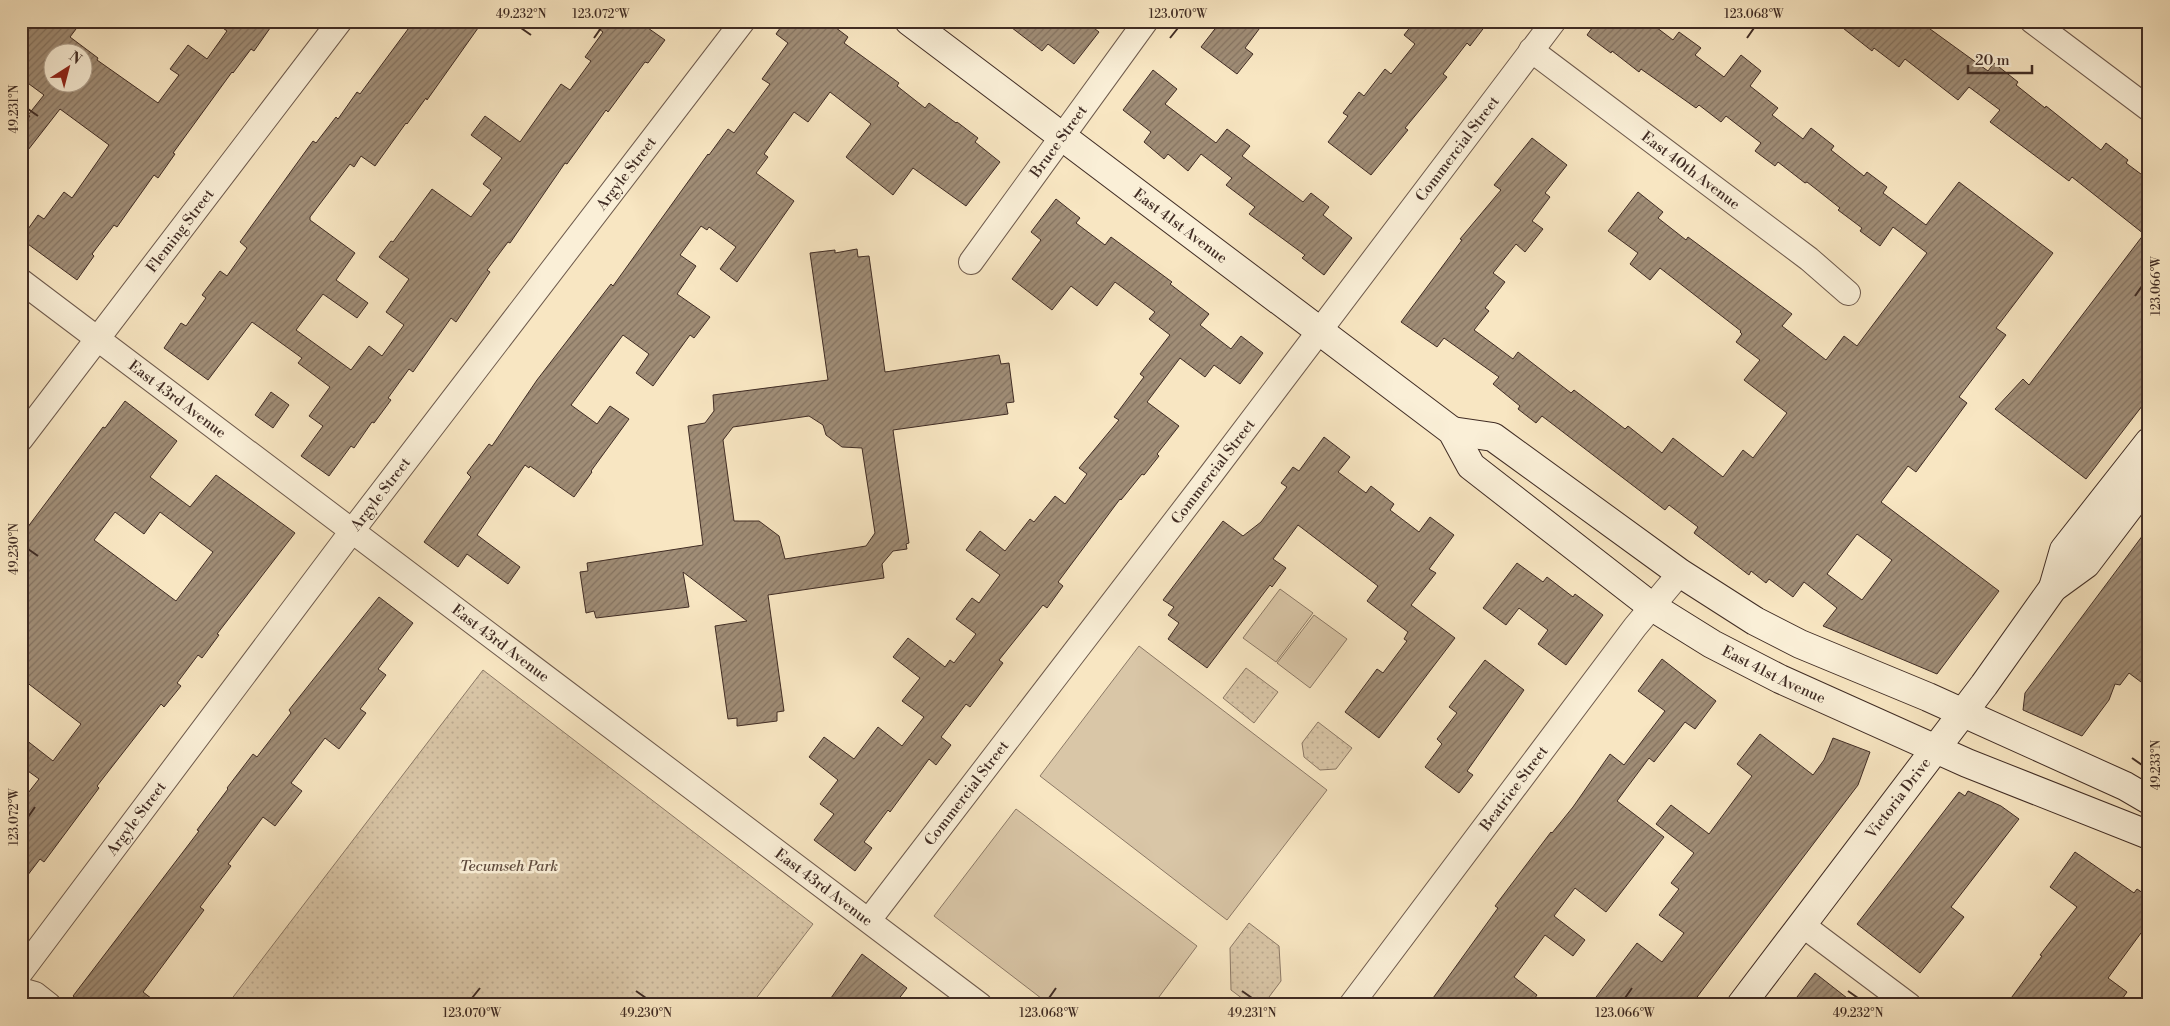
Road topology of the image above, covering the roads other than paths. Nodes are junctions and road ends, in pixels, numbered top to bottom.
1 (340, 21) edge
2 (743, 21) edge
3 (909, 21) edge
4 (1146, 21) edge
5 (1554, 21) edge
6 (2032, 21) edge
7 (1531, 50) junction
8 (2149, 109) edge
9 (1061, 136) junction
10 (971, 262) dead end
11 (21, 281) edge
12 (1848, 293) dead end
13 (1319, 330) junction
14 (97, 340) junction
15 (1452, 431) junction
16 (21, 439) edge
17 (2149, 442) edge
18 (2149, 481) edge
19 (352, 531) junction
20 (1680, 573) junction
21 (2053, 588) junction
22 (1651, 606) junction
23 (1963, 713) junction
24 (1935, 748) junction
25 (2149, 800) edge
26 (2149, 835) edge
27 (869, 920) junction
28 (1801, 924) junction
29 (21, 972) edge
30 (21, 990) edge
31 (968, 1001) edge
32 (49, 1005) edge
33 (1350, 1005) edge
34 (1741, 1005) edge
35 (1909, 1005) edge

1 - 14 street, Fleming Street
2 - 19 street, Argyle Street
3 - 9 main road, East 41st Avenue
4 - 9 street, Bruce Street
5 - 7 street, Commercial Street
6 - 8 street
7 - 12 street, East 40th Avenue
7 - 13 street, Commercial Street
9 - 10 street, Bruce Street
9 - 13 main road, East 41st Avenue
11 - 14 street, East 43rd Avenue
13 - 15 main road, East 41st Avenue
13 - 27 street, Commercial Street
14 - 16 street, Fleming Street
14 - 19 street, East 43rd Avenue
15 - 20 main road, East 41st Avenue
15 - 22 main road, East 41st Avenue
17 - 21 main road, Victoria Drive
18 - 21 main road, Victoria Drive
19 - 27 street, East 43rd Avenue
19 - 29 street, Argyle Street
20 - 22 street, Beatrice Street
20 - 23 main road, East 41st Avenue
21 - 23 main road, Victoria Drive
22 - 24 main road, East 41st Avenue
22 - 33 street, Beatrice Street
23 - 24 main road, Victoria Drive
23 - 25 main road, East 41st Avenue
24 - 26 main road, East 41st Avenue
24 - 28 main road, Victoria Drive
27 - 31 street, East 43rd Avenue
28 - 34 main road, Victoria Drive
28 - 35 street
30 - 32 street

